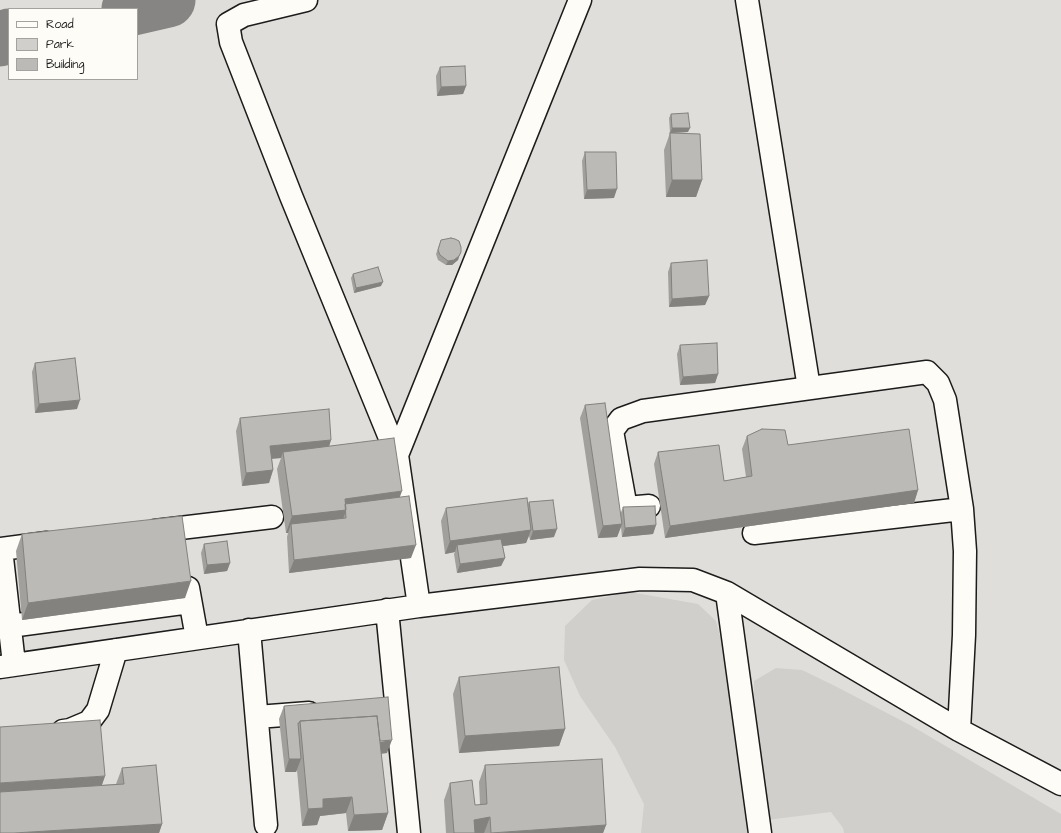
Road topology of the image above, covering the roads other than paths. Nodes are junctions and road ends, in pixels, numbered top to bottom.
1 (306, 0) edge
2 (580, 0) edge
3 (748, 0) edge
4 (809, 388) junction
5 (397, 455) junction
6 (649, 506) edge
7 (962, 509) junction
8 (272, 516) dead end
9 (177, 528) junction
10 (138, 532) edge
11 (754, 533) dead end
12 (70, 541) edge
13 (181, 550) edge
14 (185, 572) edge
15 (727, 593) junction
16 (190, 602) junction
17 (418, 606) junction
18 (387, 610) junction
19 (10, 626) junction
20 (249, 630) junction
21 (197, 638) junction
22 (116, 650) junction
23 (7, 666) edge
24 (327, 711) edge
25 (257, 717) junction
26 (959, 730) junction
27 (43, 732) edge
28 (1061, 784) edge
29 (266, 825) dead end
30 (409, 833) edge
31 (760, 833) edge

1 - 5 lane
2 - 5 lane
3 - 4 lane
4 - 6 lane
4 - 7 lane
5 - 17 lane
7 - 11 lane
7 - 26 lane
8 - 9 lane
9 - 10 lane
9 - 13 lane
12 - 19 lane
14 - 16 lane
15 - 17 lane
15 - 26 lane
15 - 31 lane
16 - 19 lane
16 - 21 lane
17 - 18 lane
18 - 20 lane
18 - 30 lane
19 - 23 lane
20 - 21 lane
20 - 25 lane
21 - 22 lane
22 - 23 lane
22 - 27 lane
24 - 25 lane
25 - 29 lane
26 - 28 lane

